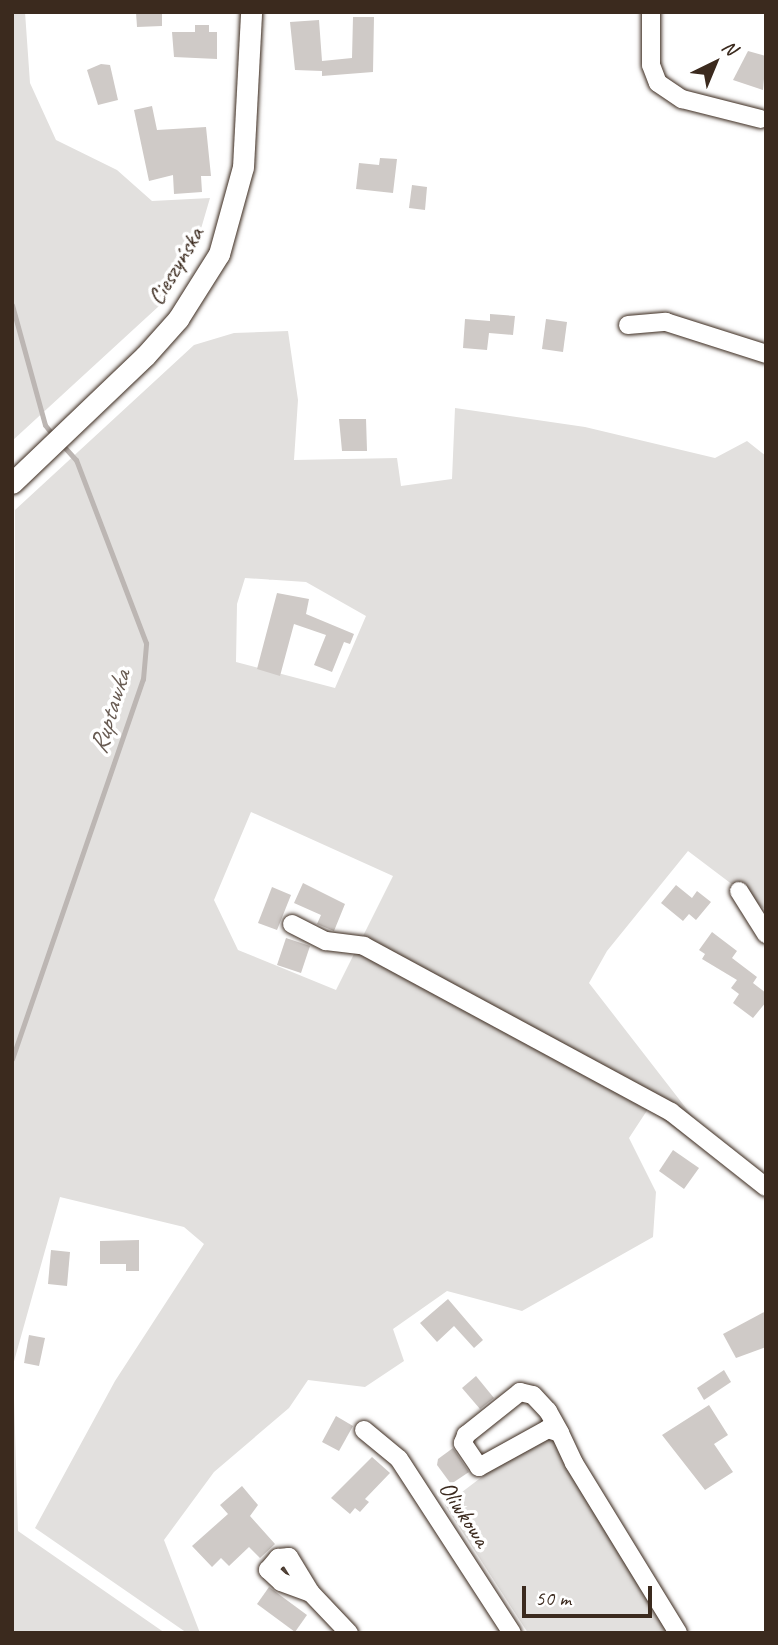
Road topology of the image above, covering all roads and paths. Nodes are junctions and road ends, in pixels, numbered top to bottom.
1 (251, 12) edge
2 (651, 12) edge
3 (761, 119) dead end
4 (628, 325) dead end
5 (766, 354) edge
6 (12, 484) edge
7 (739, 891) dead end
8 (292, 924) dead end
9 (766, 934) edge
10 (766, 1187) edge
11 (364, 1430) dead end
12 (561, 1433) junction
13 (311, 1593) dead end
14 (349, 1633) edge
15 (512, 1633) edge
16 (678, 1633) edge

1 - 6 main road, Cieszyńska
2 - 3 street
4 - 5 street
7 - 9 street
8 - 10 street
11 - 15 street, Oliwkowa
12 - 12 street, Oliwkowa
12 - 16 street, Oliwkowa
13 - 14 street

